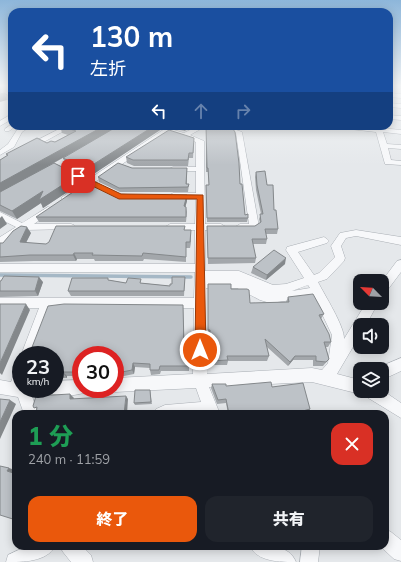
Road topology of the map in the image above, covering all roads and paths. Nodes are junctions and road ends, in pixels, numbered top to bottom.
1 (22, 130) edge
2 (62, 130) edge
3 (168, 130) edge
4 (175, 130) edge
5 (195, 130) edge
6 (232, 130) edge
7 (379, 130) joint
8 (401, 132) edge
9 (185, 135) junction
10 (384, 146) junction
11 (401, 147) edge
12 (22, 151) edge
13 (1, 158) edge
14 (63, 163) edge
15 (118, 163) junction
16 (401, 163) edge
17 (128, 167) edge
18 (163, 169) edge
19 (200, 169) junction
20 (89, 182) junction
21 (142, 196) edge
22 (164, 196) edge
23 (200, 196) junction
24 (0, 215) edge
25 (23, 227) junction
26 (77, 227) edge
27 (162, 227) edge
28 (201, 227) junction
29 (324, 241) dead end
30 (401, 241) edge
31 (0, 242) edge
32 (401, 264) edge
33 (0, 268) edge
34 (201, 275) junction
35 (389, 280) edge
36 (312, 281) junction
37 (317, 292) junction
38 (271, 294) junction
39 (0, 303) edge
40 (47, 303) junction
41 (201, 303) junction
42 (368, 310) edge
43 (31, 346) edge
44 (401, 364) edge
45 (335, 366) junction
46 (389, 370) edge
47 (324, 377) junction
48 (200, 381) junction
49 (353, 384) edge
50 (124, 385) edge
51 (0, 388) edge
52 (12, 389) edge
53 (23, 398) edge
54 (381, 398) edge
55 (29, 410) edge
56 (212, 410) edge
57 (401, 411) edge
58 (389, 542) edge
59 (38, 550) edge
60 (73, 550) edge
61 (266, 550) edge
62 (310, 550) edge
63 (401, 552) edge
64 (401, 559) edge
65 (15, 562) edge
66 (84, 562) edge
67 (287, 562) edge
68 (309, 562) edge
69 (400, 562) edge

1 - 13 street
2 - 12 street
3 - 15 street
4 - 9 street
5 - 9 street
6 - 28 street
7 - 8 street
7 - 10 street
9 - 19 street
10 - 11 street
10 - 16 street
14 - 20 street
15 - 17 street
15 - 20 street
18 - 19 street
19 - 23 street
20 - 21 street
20 - 25 street
22 - 23 street
23 - 28 street
24 - 25 street
25 - 26 street
25 - 31 street
27 - 28 street
28 - 34 street
29 - 36 street
30 - 36 street
32 - 35 street
33 - 34 street
34 - 38 street
34 - 41 street
36 - 37 street
36 - 38 street
37 - 38 street
37 - 45 street
39 - 40 street
40 - 41 street
40 - 43 street
41 - 48 street
42 - 45 street
44 - 46 street
45 - 47 street
47 - 48 street
47 - 49 street
48 - 50 street
48 - 56 street
51 - 52 street
53 - 55 street
54 - 57 street
58 - 63 street
59 - 65 street
60 - 66 street
61 - 67 street
62 - 68 street
64 - 69 street

